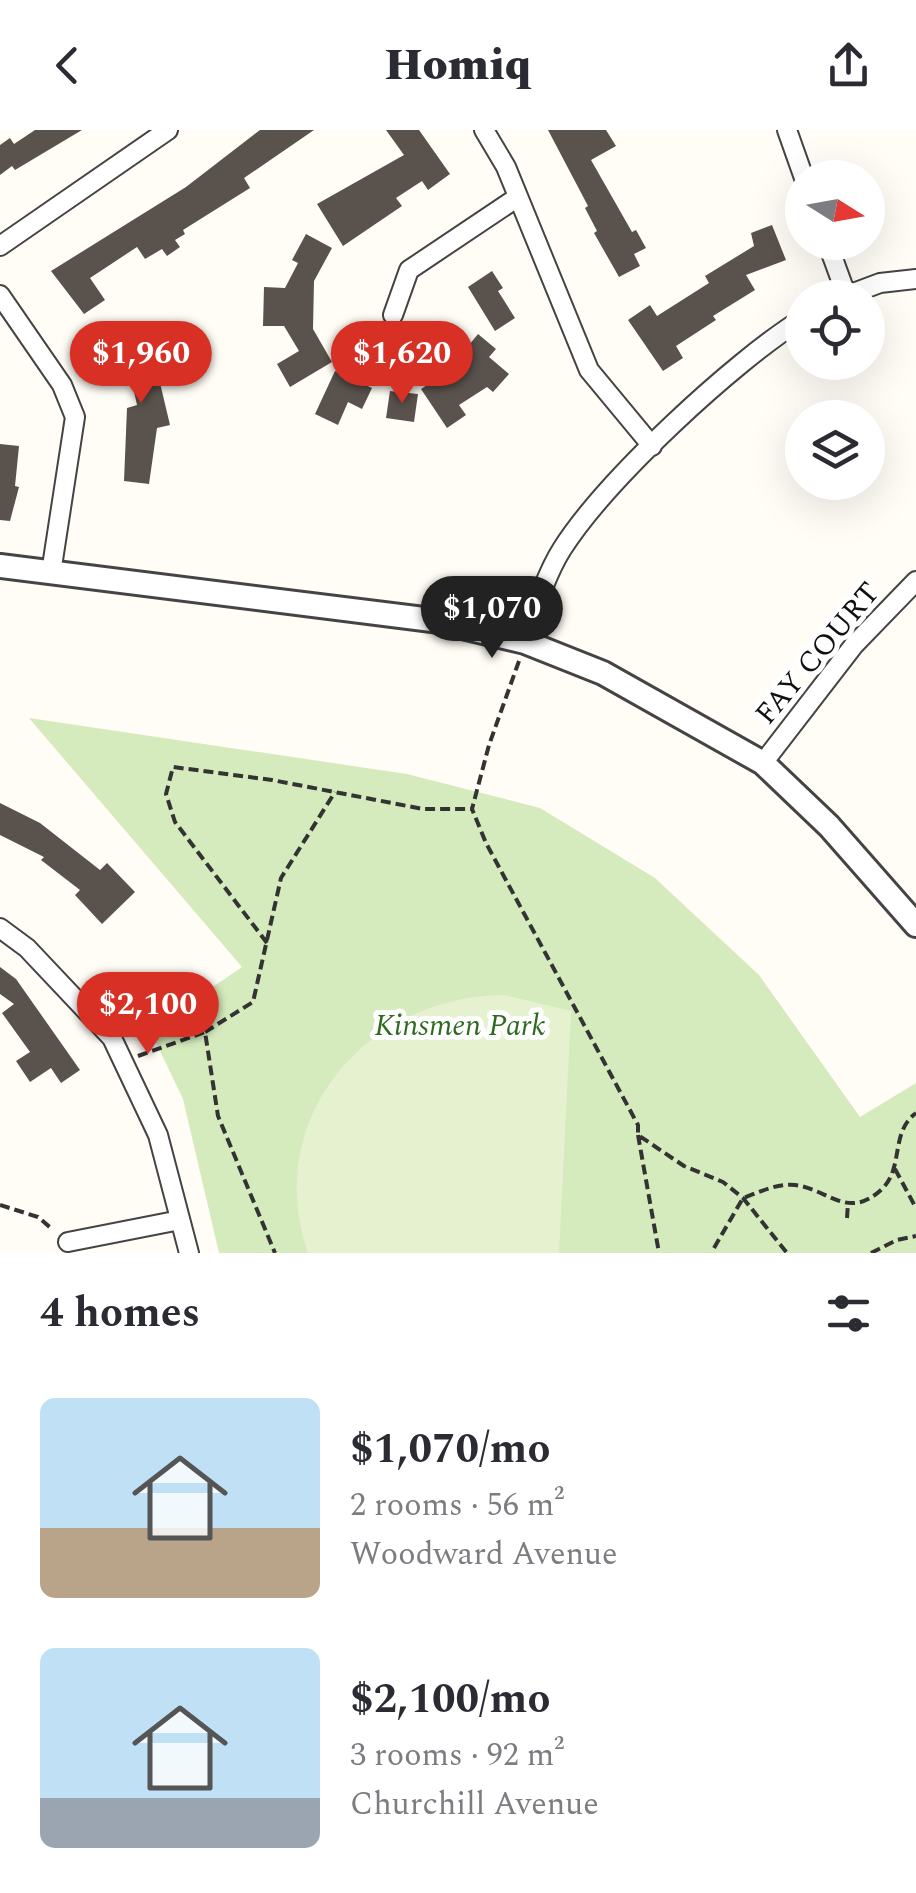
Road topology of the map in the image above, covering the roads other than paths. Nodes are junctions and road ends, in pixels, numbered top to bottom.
1 (168, 130) edge
2 (484, 130) edge
3 (787, 130) edge
4 (798, 160) edge
5 (518, 197) junction
6 (0, 246) edge
7 (916, 279) edge
8 (885, 282) edge
9 (0, 295) edge
10 (393, 315) dead end
11 (785, 332) edge
12 (652, 446) junction
13 (0, 566) edge
14 (51, 572) junction
15 (916, 581) edge
16 (526, 642) junction
17 (763, 763) junction
18 (916, 925) edge
19 (0, 928) edge
20 (180, 1220) junction
21 (68, 1242) road end
22 (188, 1253) edge

1 - 6 street
2 - 5 street
3 - 4 street
5 - 10 street
5 - 12 street
7 - 8 street
9 - 14 street
11 - 12 street
12 - 16 street
13 - 14 street
14 - 16 street
15 - 17 street, FAY COURT
16 - 17 street
17 - 18 street
19 - 20 street
20 - 21 street
20 - 22 street

